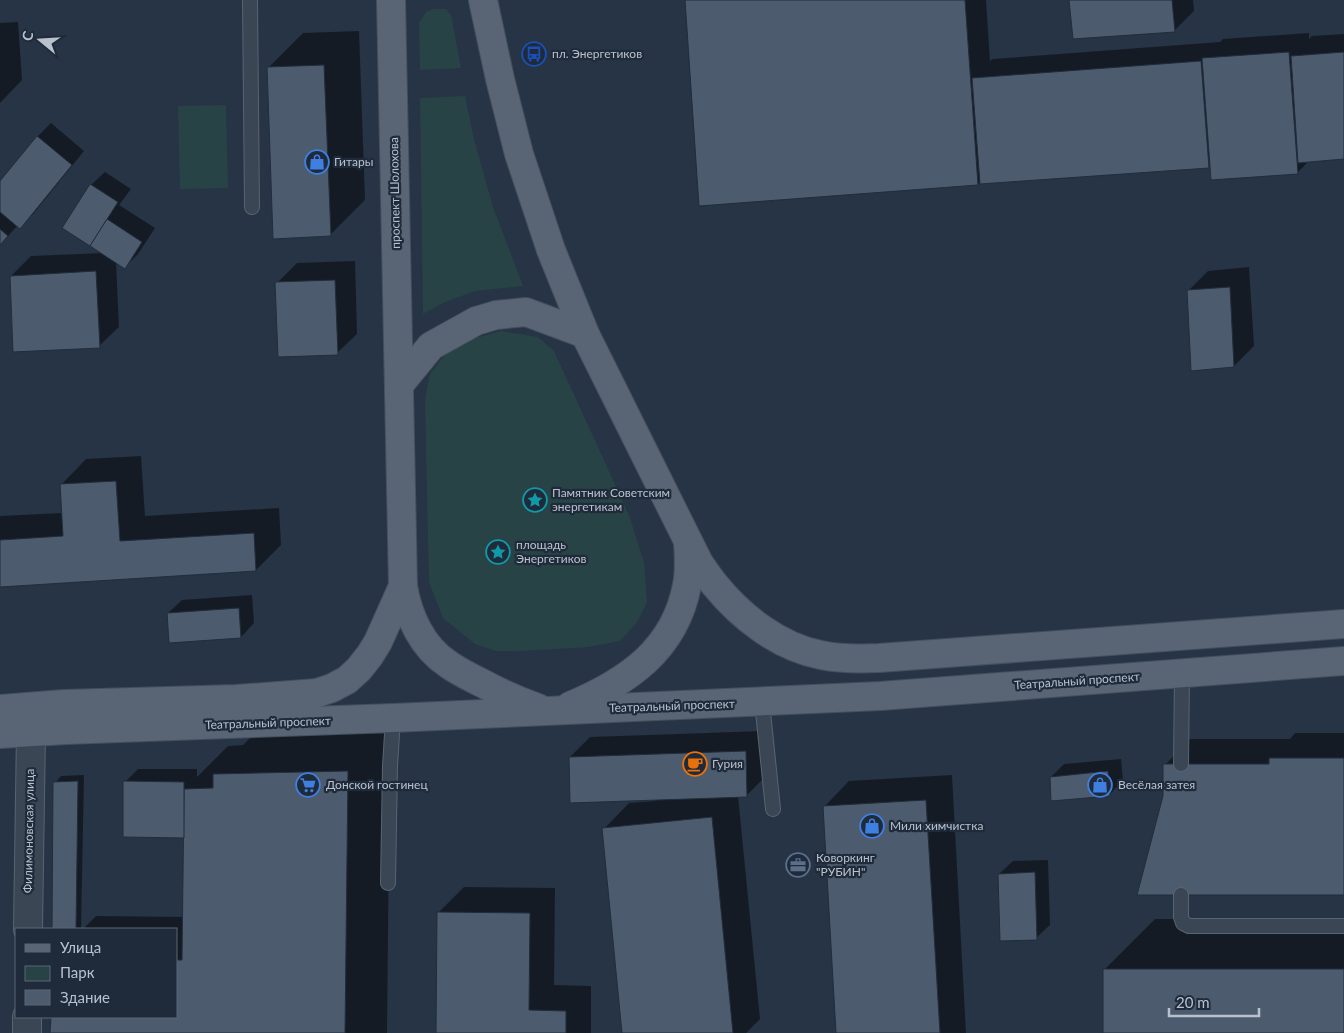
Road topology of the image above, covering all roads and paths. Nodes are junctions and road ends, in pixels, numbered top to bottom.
1 (250, 0) edge
2 (391, 0) edge
3 (483, 0) edge
4 (252, 207) dead end
5 (585, 334) junction
6 (399, 386) junction
7 (688, 539) junction
8 (403, 586) junction
9 (1344, 624) edge
10 (1344, 661) edge
11 (1182, 673) junction
12 (762, 702) junction
13 (0, 709) edge
14 (552, 711) junction
15 (393, 718) junction
16 (31, 732) junction
17 (0, 734) edge
18 (1182, 764) dead end
19 (773, 809) dead end
20 (388, 882) dead end
21 (1182, 895) dead end
22 (1344, 926) edge
23 (28, 928) edge
24 (27, 1018) edge
25 (26, 1033) edge

1 - 4 lane
2 - 6 main road, проспект Шолохова
3 - 5 main road
5 - 6 main road
5 - 7 main road
6 - 8 main road
7 - 9 main road
7 - 14 main road
8 - 13 main road, Театральный проспект
8 - 14 main road
10 - 11 main road, Театральный проспект
11 - 12 main road, Театральный проспект
11 - 18 lane
12 - 14 main road, Театральный проспект
12 - 19 lane
14 - 15 main road, Театральный проспект
15 - 16 main road, Театральный проспект
15 - 20 lane
16 - 17 main road, Театральный проспект
16 - 23 street, Филимоновская улица
21 - 22 lane
24 - 25 street

